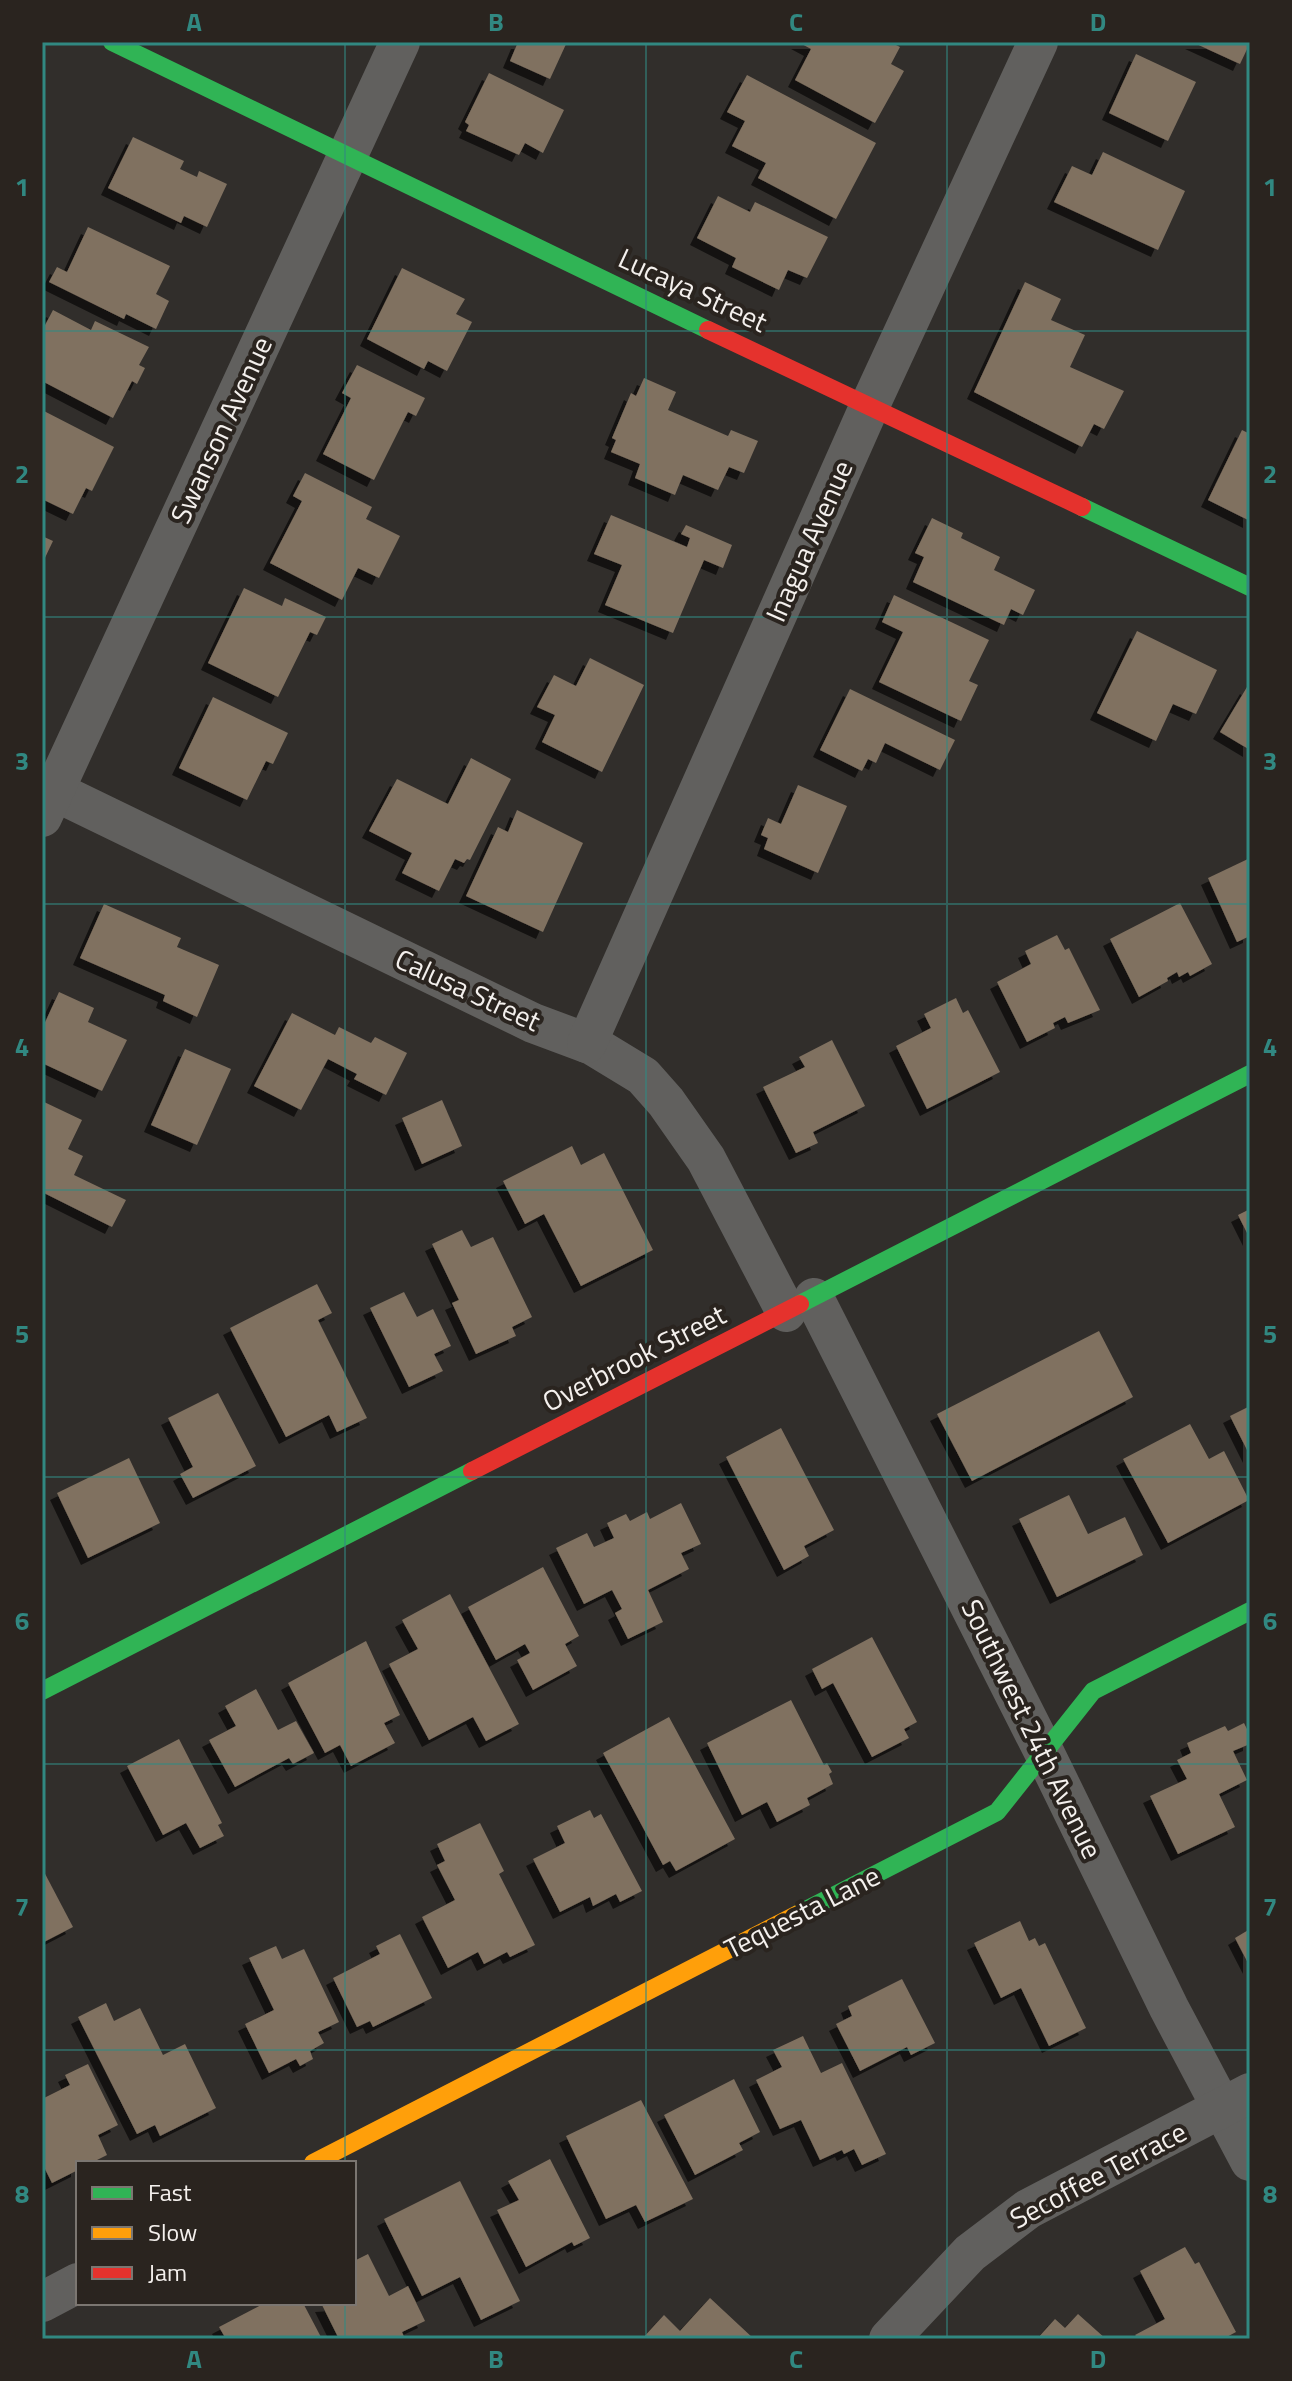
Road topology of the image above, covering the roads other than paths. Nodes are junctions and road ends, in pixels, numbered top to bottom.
1 (112, 42) edge
2 (400, 42) edge
3 (1038, 42) edge
4 (347, 156) junction
5 (870, 405) junction
6 (1250, 587) edge
7 (46, 798) edge
8 (587, 1043) junction
9 (1250, 1074) edge
10 (800, 1305) junction
11 (1250, 1611) edge
12 (42, 1691) edge
13 (1045, 1754) junction
14 (1236, 2101) edge
15 (317, 2161) edge
16 (1250, 2161) edge
17 (76, 2284) edge
18 (42, 2302) edge
19 (889, 2339) edge

1 - 4 street, Lucaya Street
2 - 4 street, Swanson Avenue
3 - 5 street, Inagua Avenue
4 - 5 street, Lucaya Street
4 - 7 street, Swanson Avenue
5 - 6 street, Lucaya Street
5 - 8 street, Inagua Avenue
7 - 8 street, Calusa Street
8 - 10 street, Calusa Street
9 - 10 street, Overbrook Street
10 - 12 street, Overbrook Street
10 - 13 street, Southwest 24th Avenue
11 - 13 street, Tequesta Lane
13 - 14 street, Southwest 24th Avenue
13 - 15 street, Tequesta Lane
14 - 16 street, Southwest 24th Avenue
14 - 19 street, Secoffee Terrace
17 - 18 street

